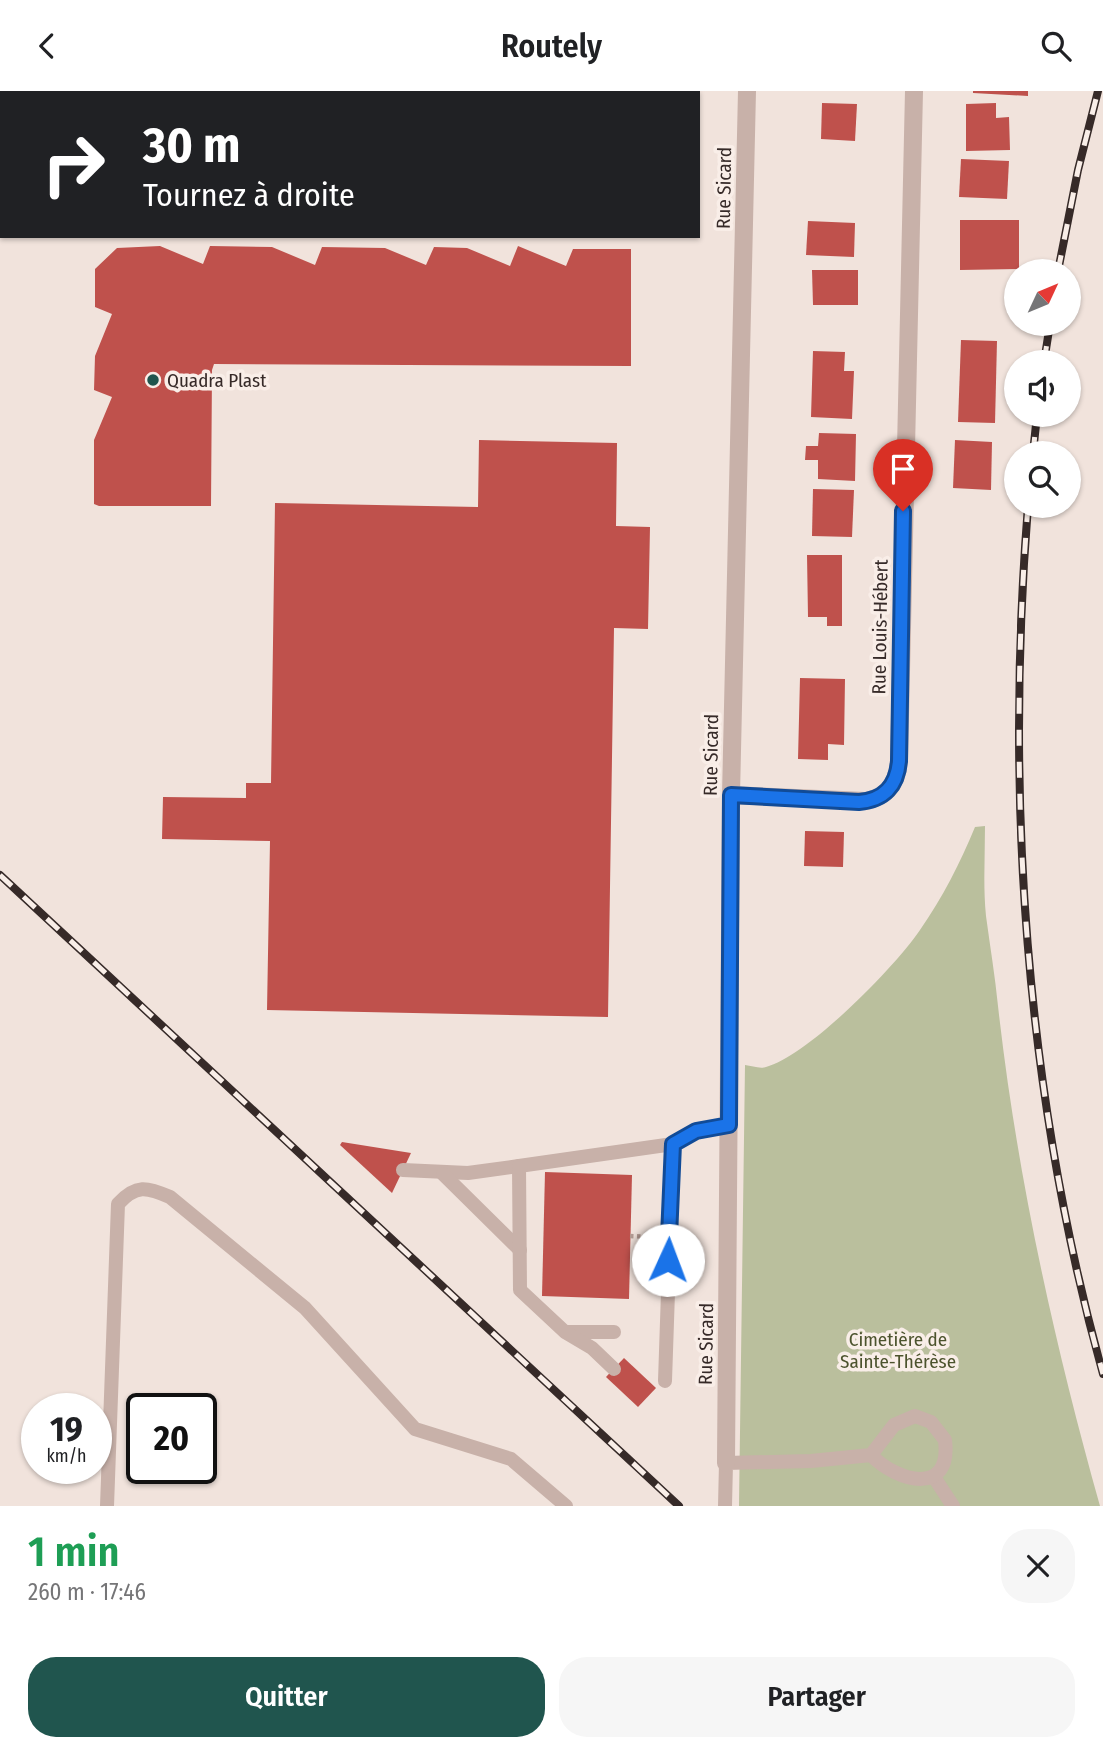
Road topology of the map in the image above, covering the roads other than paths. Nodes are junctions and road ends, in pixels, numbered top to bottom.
1 (747, 91) edge
2 (914, 91) edge
3 (731, 795) junction
4 (729, 1125) junction
5 (673, 1144) junction
6 (519, 1166) junction
7 (403, 1170) dead end
8 (443, 1174) junction
9 (520, 1250) junction
10 (565, 1332) junction
11 (614, 1332) dead end
12 (614, 1369) dead end
13 (665, 1381) dead end
14 (871, 1455) junction
15 (726, 1463) junction
16 (934, 1477) junction
17 (107, 1506) edge
18 (566, 1506) edge
19 (725, 1506) edge
20 (953, 1506) edge

1 - 3 street, Rue Sicard
2 - 3 street, Rue Louis-Hébert
3 - 4 street, Rue Sicard
4 - 5 lane
4 - 15 street, Rue Sicard
5 - 6 lane
5 - 13 lane
6 - 8 lane
6 - 9 lane
7 - 8 lane
8 - 9 lane
9 - 10 lane
10 - 11 lane
10 - 12 lane
14 - 15 lane
14 - 16 lane
14 - 16 lane
15 - 19 lane
16 - 20 lane
17 - 18 lane

